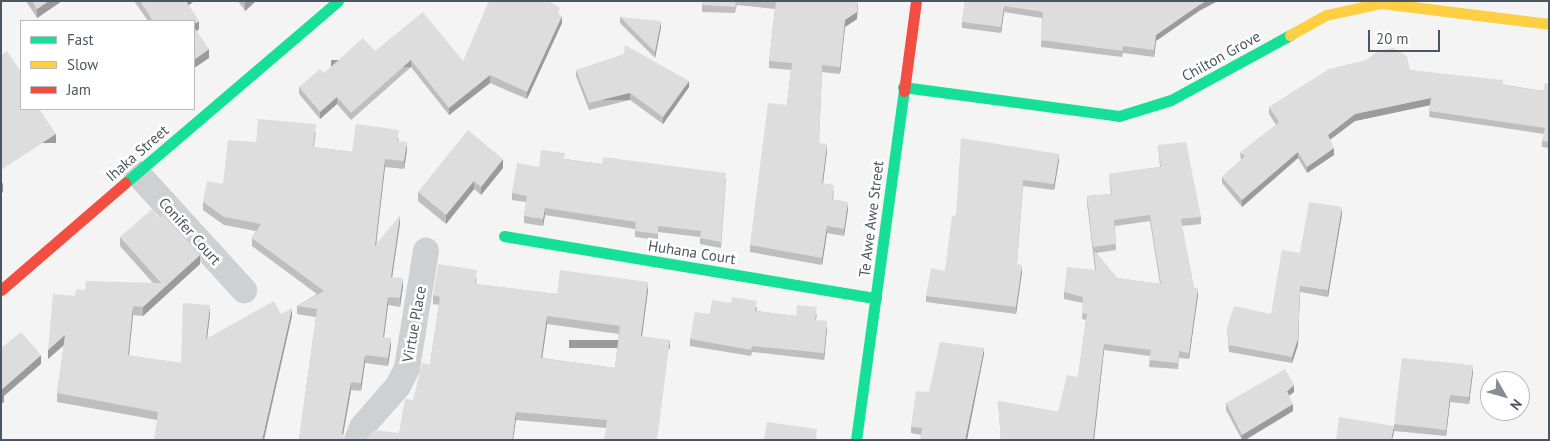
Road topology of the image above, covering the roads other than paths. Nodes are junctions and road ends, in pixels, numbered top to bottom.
1 (338, 1) edge
2 (916, 1) edge
3 (1549, 24) edge
4 (903, 87) junction
5 (137, 173) junction
6 (504, 236) dead end
7 (426, 251) dead end
8 (1, 290) edge
9 (244, 290) dead end
10 (876, 298) junction
11 (357, 440) edge
12 (856, 440) edge

1 - 5 street, Ihaka Street
2 - 4 street, Te Awe Awe Street
3 - 4 street, Chilton Grove
4 - 10 street, Te Awe Awe Street
5 - 8 street, Ihaka Street
5 - 9 street, Conifer Court
6 - 10 street, Huhana Court
7 - 11 street, Virtue Place
10 - 12 street, Te Awe Awe Street

